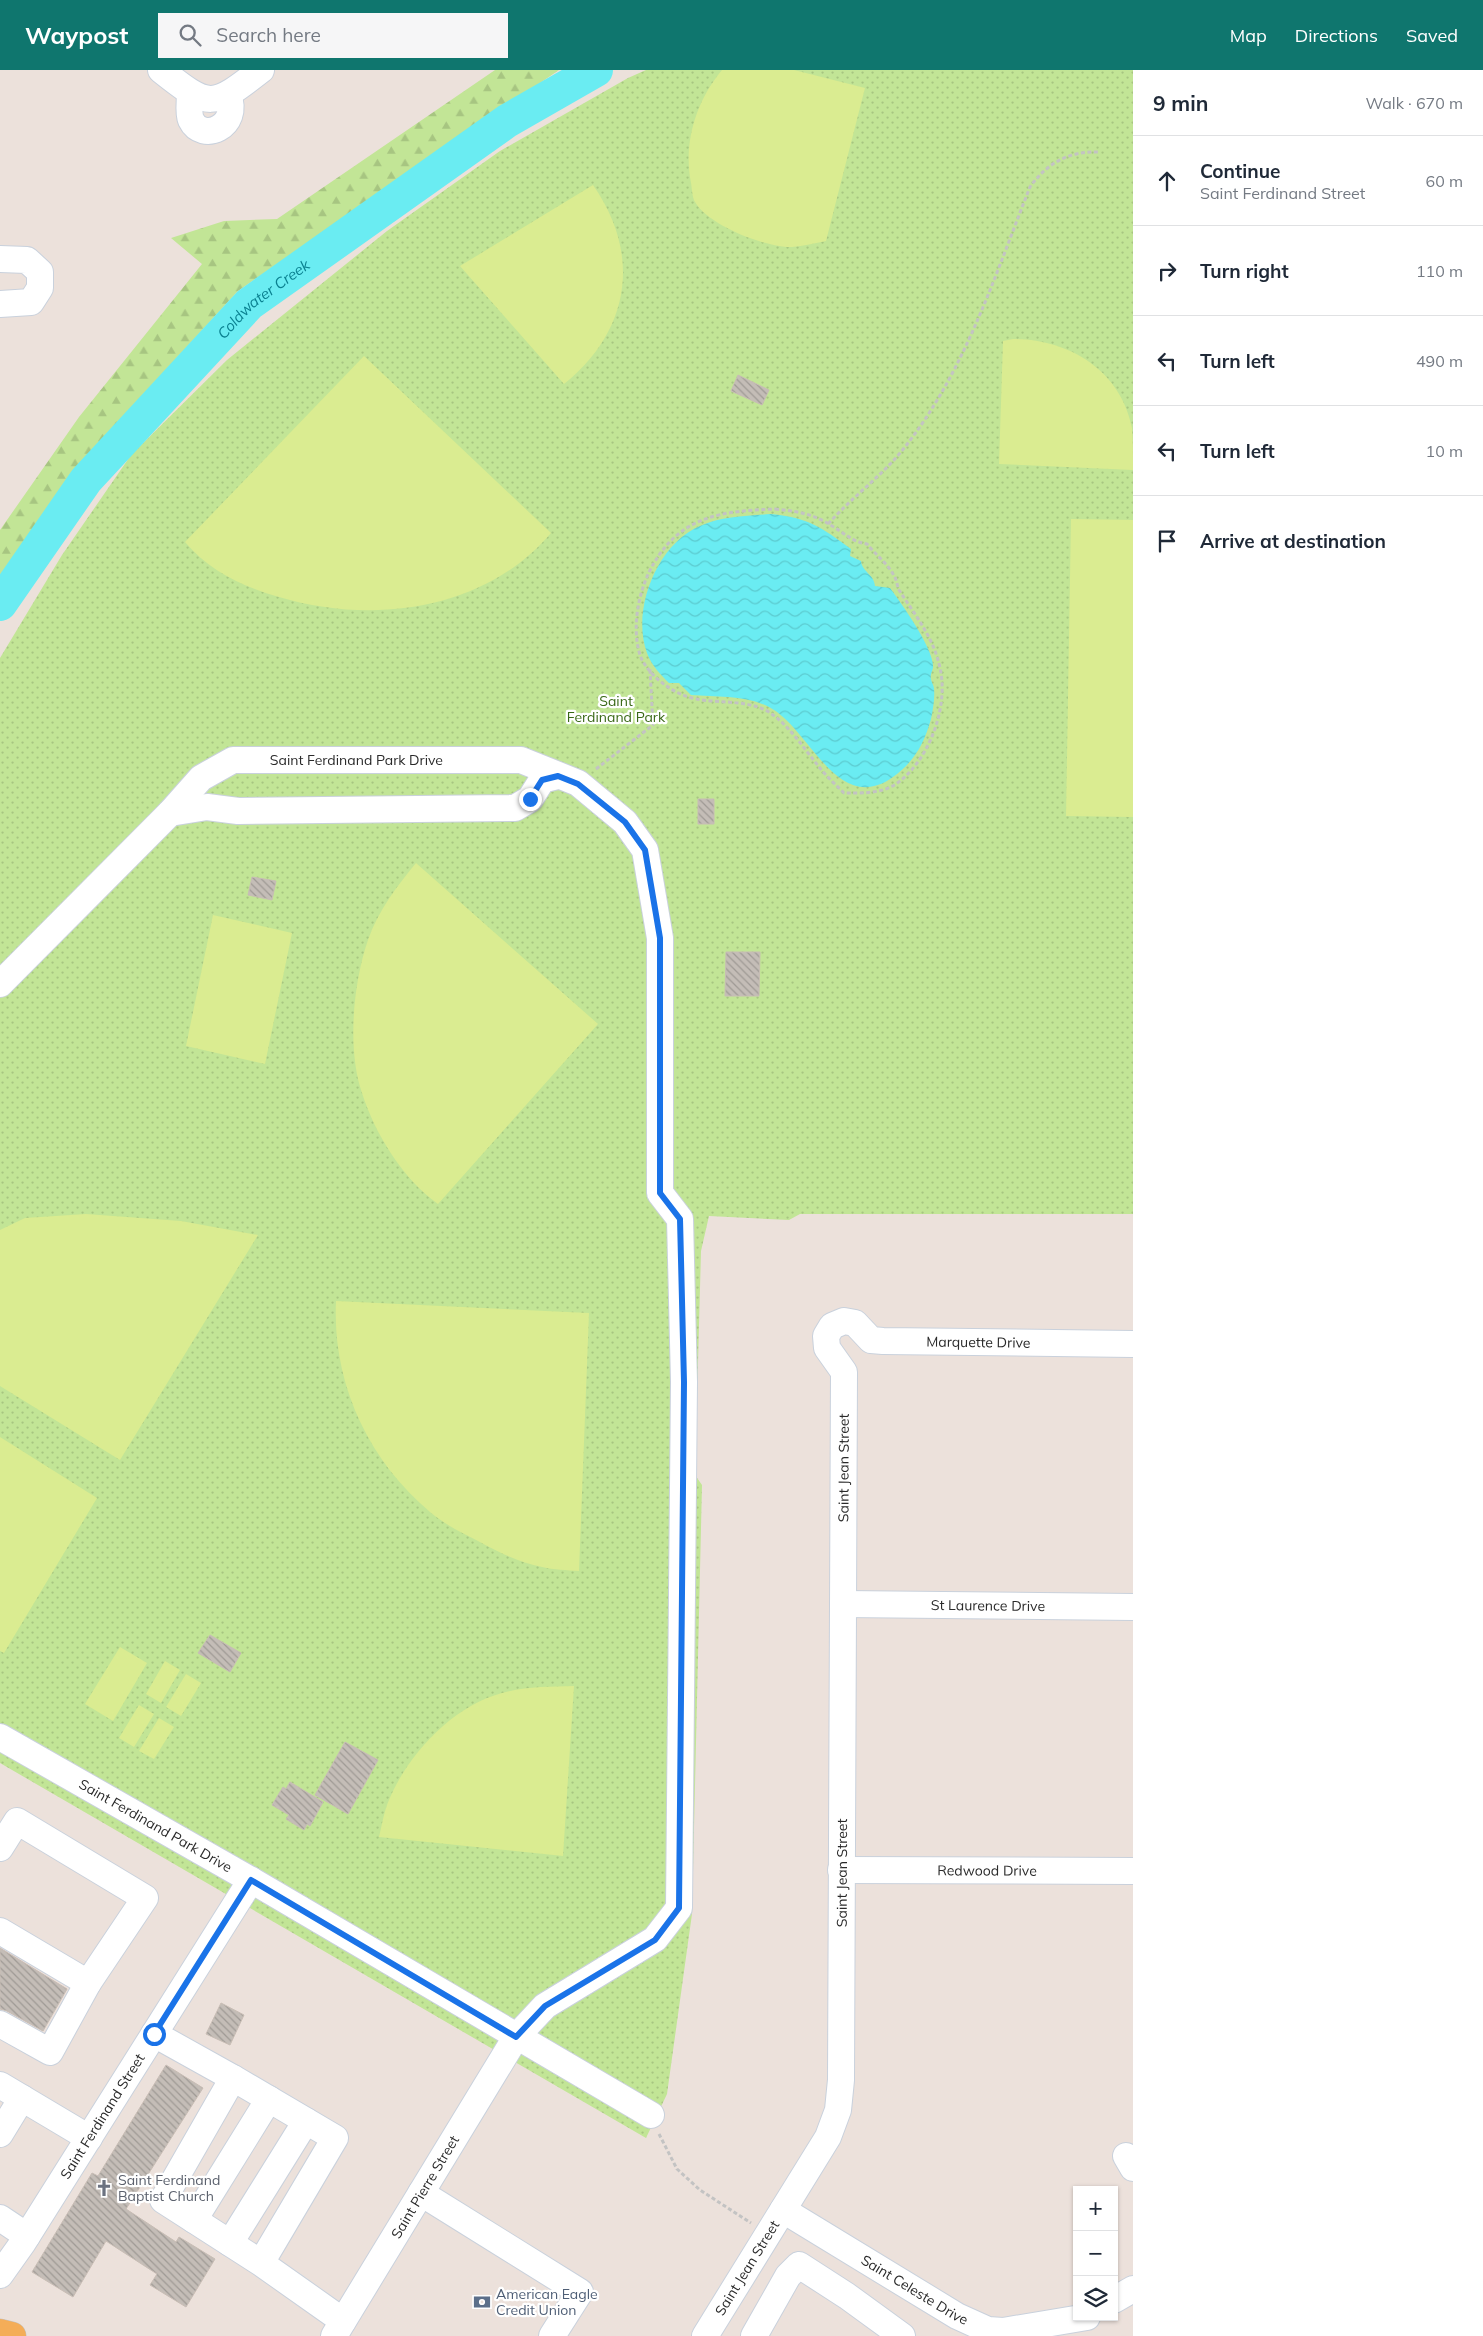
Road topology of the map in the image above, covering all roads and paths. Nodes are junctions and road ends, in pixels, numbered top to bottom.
1 (161, 70) edge
2 (261, 70) edge
3 (1099, 152) dead end
4 (0, 259) edge
5 (0, 304) edge
6 (828, 524) junction
7 (650, 669) junction
8 (568, 780) junction
9 (170, 813) junction
10 (0, 984) edge
11 (871, 1340) junction
12 (1133, 1344) edge
13 (844, 1372) junction
14 (843, 1604) junction
15 (1133, 1607) edge
16 (0, 1737) edge
17 (8, 1815) edge
18 (0, 1848) edge
19 (841, 1870) junction
20 (1133, 1871) edge
21 (251, 1880) junction
22 (0, 1931) edge
23 (88, 1983) junction
24 (0, 2024) edge
25 (154, 2034) junction
26 (516, 2037) junction
27 (233, 2078) junction
28 (0, 2085) edge
29 (22, 2098) junction
30 (269, 2099) junction
31 (651, 2115) joint
32 (306, 2121) junction
33 (0, 2134) edge
34 (89, 2138) junction
35 (421, 2193) junction
36 (783, 2210) junction
37 (0, 2218) edge
38 (194, 2220) junction
39 (768, 2235) junction
40 (27, 2236) junction
41 (230, 2243) junction
42 (752, 2260) junction
43 (262, 2263) junction
44 (0, 2275) edge
45 (788, 2276) junction
46 (1133, 2289) edge
47 (1118, 2298) edge
48 (1073, 2319) edge
49 (710, 2328) edge
50 (339, 2329) edge
51 (0, 2333) edge
52 (12, 2336) edge
53 (552, 2336) edge
54 (746, 2336) edge
55 (754, 2336) edge
56 (902, 2336) edge

1 - 2 street
3 - 6 path
4 - 5 street
6 - 7 path
6 - 7 path
7 - 8 path
8 - 9 street
8 - 9 street, Saint Ferdinand Park Drive
8 - 26 street, Saint Ferdinand Park Drive
9 - 10 street, Saint Ferdinand Park Drive
11 - 12 street, Marquette Drive
11 - 13 street
11 - 13 street
13 - 14 street, Saint Jean Street
14 - 15 street, St Laurence Drive
14 - 19 street, Saint Jean Street
16 - 21 street, Saint Ferdinand Park Drive
17 - 18 street
17 - 23 street
19 - 20 street, Redwood Drive
19 - 36 street, Saint Jean Street
21 - 25 street, Saint Ferdinand Street
21 - 26 street, Saint Ferdinand Park Drive
22 - 23 street
23 - 24 street
25 - 27 street
25 - 34 street, Saint Ferdinand Street
26 - 31 street, Saint Ferdinand Park Drive
26 - 35 street, Saint Pierre Street
27 - 30 street
27 - 38 street
28 - 29 street
29 - 33 street
29 - 34 street
30 - 32 street
30 - 38 street
31 - 39 path
32 - 41 street
32 - 43 street
34 - 40 street, Saint Ferdinand Street
35 - 50 street, Saint Pierre Street
35 - 53 street
36 - 39 street, Saint Jean Street
36 - 48 street, Saint Celeste Drive
37 - 40 street
38 - 41 street
39 - 42 street, Saint Jean Street
40 - 44 street, Saint Ferdinand Street
41 - 43 street
42 - 45 street
42 - 49 street, Saint Jean Street
43 - 50 street
45 - 55 street
45 - 56 street
46 - 47 street
49 - 54 street
51 - 52 main road

